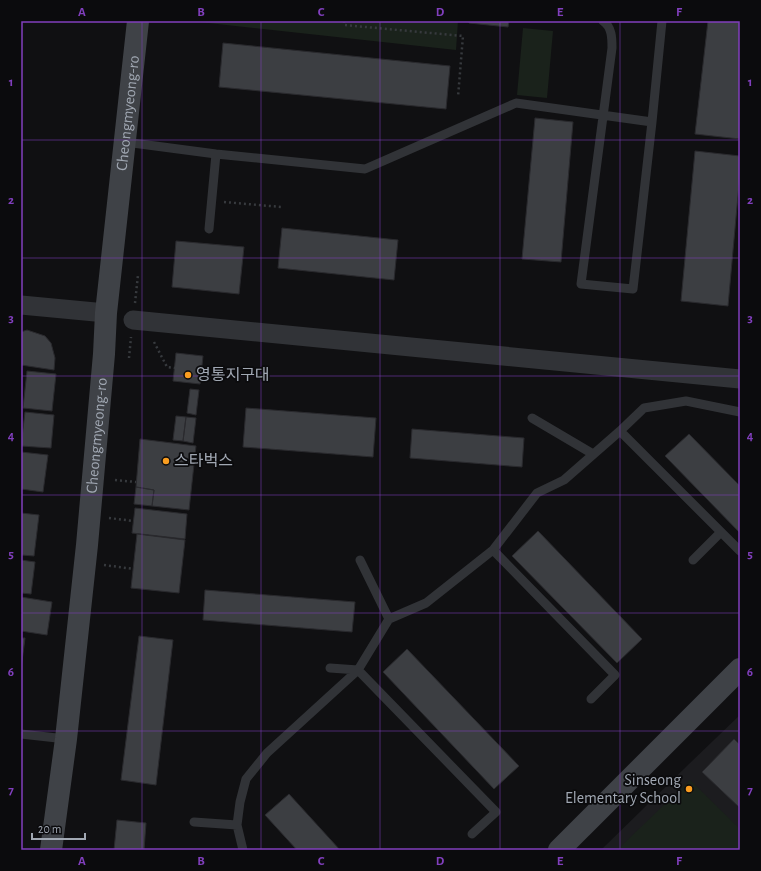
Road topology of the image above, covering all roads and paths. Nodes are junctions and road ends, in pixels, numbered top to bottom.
1 (138, 21) edge
2 (344, 21) edge
3 (603, 21) edge
4 (662, 21) edge
5 (458, 97) dead end
6 (602, 115) junction
7 (652, 122) junction
8 (125, 142) junction
9 (216, 154) junction
10 (212, 201) junction
11 (281, 207) dead end
12 (209, 229) dead end
13 (21, 305) edge
14 (106, 313) junction
15 (133, 320) dead end
16 (154, 342) dead end
17 (175, 368) dead end
18 (740, 379) edge
19 (740, 412) edge
20 (532, 418) dead end
21 (620, 430) junction
22 (593, 454) junction
23 (114, 480) dead end
24 (136, 482) dead end
25 (109, 518) dead end
26 (133, 521) dead end
27 (721, 532) junction
28 (493, 550) junction
29 (740, 551) edge
30 (360, 560) dead end
31 (692, 560) dead end
32 (104, 565) dead end
33 (134, 569) dead end
34 (389, 619) junction
35 (330, 668) dead end
36 (740, 669) edge
37 (358, 670) junction
38 (591, 699) dead end
39 (21, 734) edge
40 (66, 739) junction
41 (194, 822) dead end
42 (237, 825) junction
43 (472, 834) dead end
44 (51, 850) edge
45 (243, 850) edge
46 (559, 850) edge

1 - 8 street, Cheongmyeong-ro
2 - 5 path
3 - 6 lane
4 - 7 lane
6 - 7 lane
6 - 7 lane
6 - 9 lane
8 - 9 lane
8 - 14 street, Cheongmyeong-ro
9 - 10 lane
10 - 11 path
10 - 12 lane
13 - 14 street
14 - 40 street, Cheongmyeong-ro
15 - 18 street
16 - 17 path
19 - 21 lane
20 - 22 lane
21 - 22 lane
21 - 27 lane
22 - 28 lane
23 - 24 path
25 - 26 path
27 - 29 lane
27 - 31 lane
28 - 34 lane
28 - 38 lane
30 - 34 lane
32 - 33 path
34 - 37 lane
35 - 37 lane
36 - 46 street
37 - 42 lane
37 - 43 lane
39 - 40 lane
40 - 44 street, Cheongmyeong-ro
41 - 42 lane
42 - 45 lane

